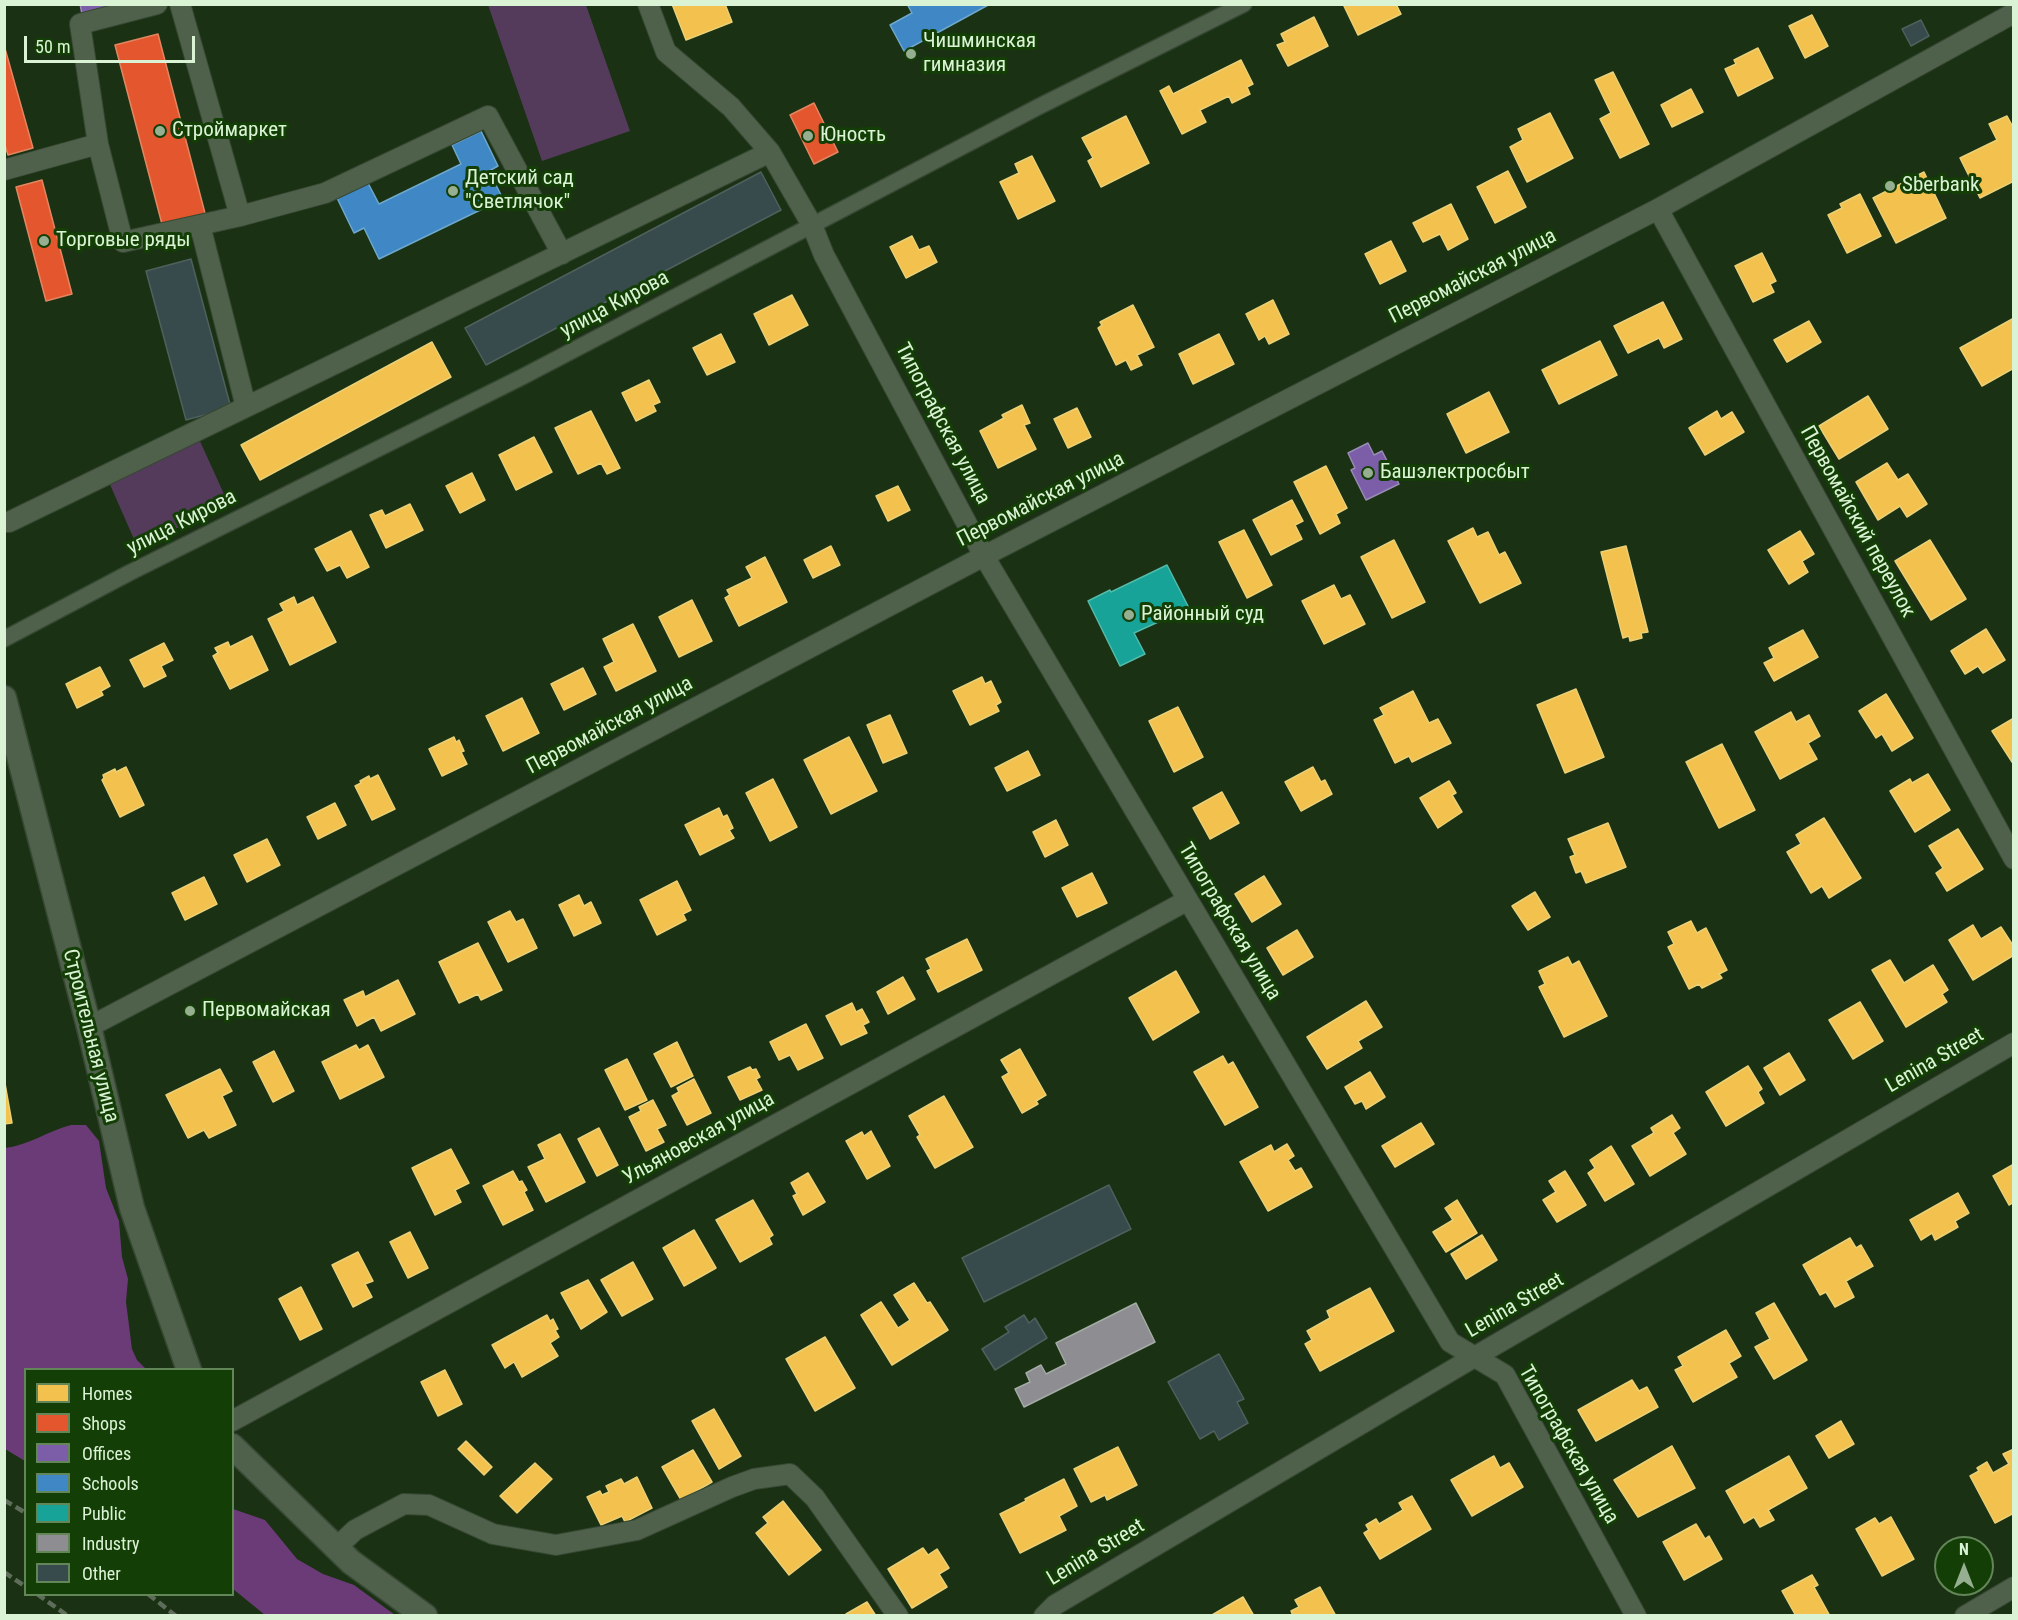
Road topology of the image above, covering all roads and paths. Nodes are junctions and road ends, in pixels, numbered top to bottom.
1 (157, 4) edge
2 (180, 4) edge
3 (648, 4) edge
4 (1244, 4) edge
5 (2013, 14) edge
6 (98, 144) junction
7 (770, 152) junction
8 (4, 170) edge
9 (1658, 209) junction
10 (240, 216) junction
11 (200, 225) junction
12 (812, 225) junction
13 (562, 254) junction
14 (246, 406) junction
15 (9, 522) dead end
16 (984, 556) junction
17 (4, 639) edge
18 (4, 698) edge
19 (2013, 859) edge
20 (1188, 900) junction
21 (89, 1028) junction
22 (2013, 1043) edge
23 (1476, 1356) junction
24 (188, 1368) edge
25 (234, 1420) edge
26 (234, 1448) edge
27 (336, 1548) junction
28 (2013, 1587) edge
29 (426, 1616) edge
30 (898, 1616) edge
31 (1044, 1616) edge
32 (1636, 1616) edge
33 (1965, 1616) edge

1 - 6 street
2 - 10 street
3 - 7 street, Типографская улица
4 - 12 street, улица Кирова
5 - 9 street, Первомайская улица
6 - 8 street
6 - 11 street
7 - 12 street, Типографская улица
7 - 13 street
9 - 16 street, Первомайская улица
9 - 19 street, Первомайский переулок
10 - 11 street
10 - 13 street
11 - 14 street
12 - 16 street, Типографская улица
12 - 17 street, улица Кирова
13 - 14 street
14 - 15 street
16 - 20 street, Типографская улица
16 - 21 street, Первомайская улица
18 - 21 street, Строительная улица
20 - 23 street, Типографская улица
20 - 25 street, Ульяновская улица
21 - 24 street, Строительная улица
22 - 23 street, Lenina Street
23 - 31 street, Lenina Street
23 - 32 street, Типографская улица
26 - 27 street
27 - 29 street
27 - 30 street
28 - 33 street

